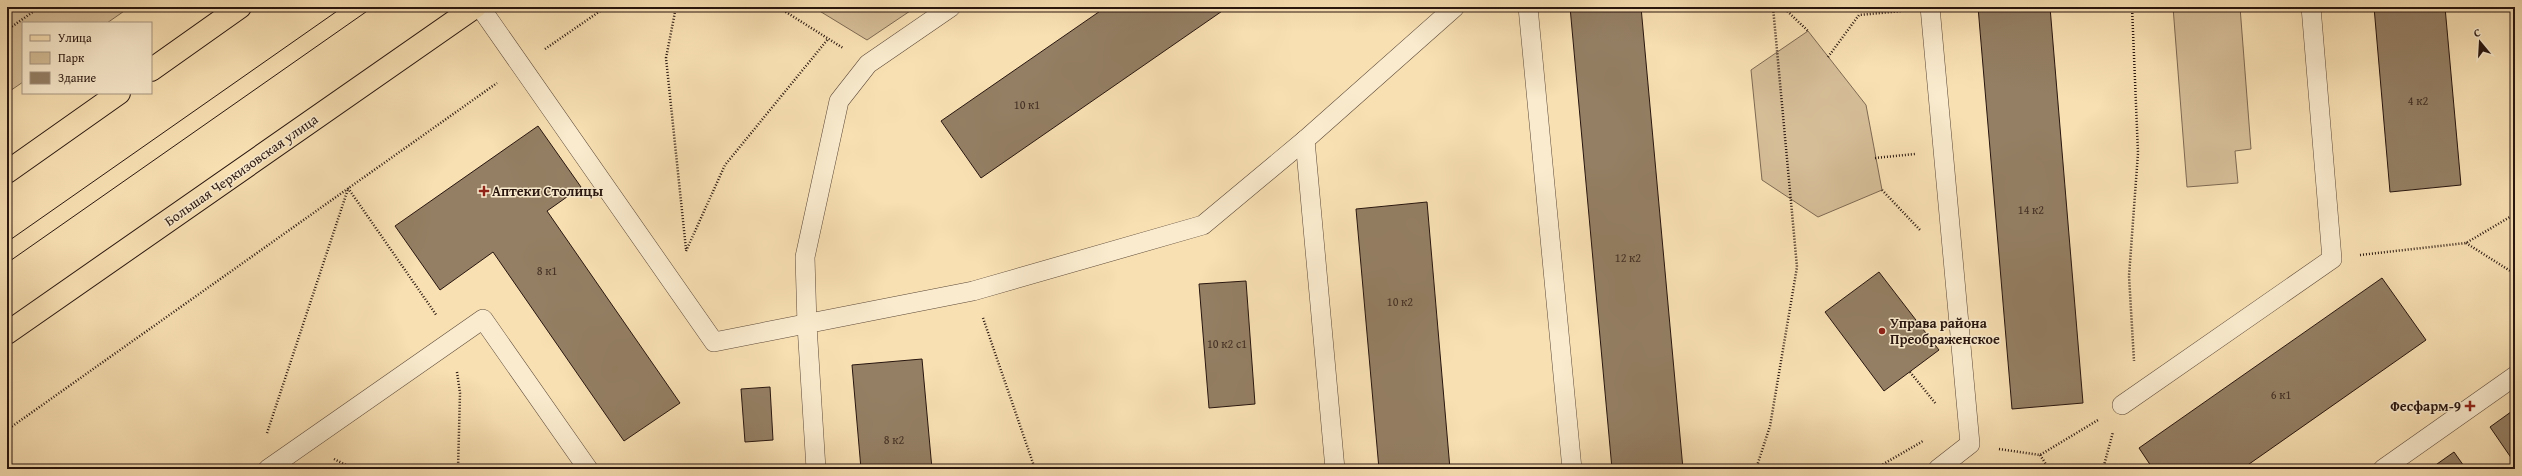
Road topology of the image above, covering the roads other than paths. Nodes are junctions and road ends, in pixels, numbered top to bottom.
1 (240, 7) edge
2 (474, 7) edge
3 (480, 7) edge
4 (951, 7) edge
5 (1455, 7) edge
6 (1528, 7) edge
7 (2311, 7) edge
8 (1930, 8) edge
9 (152, 69) edge
10 (118, 94) edge
11 (1305, 140) junction
12 (7, 172) edge
13 (807, 325) junction
14 (7, 333) edge
15 (2515, 376) edge
16 (2129, 400) road end
17 (268, 469) edge
18 (588, 469) edge
19 (816, 469) edge
20 (1335, 469) edge
21 (1572, 469) edge
22 (1938, 469) edge
23 (2383, 469) edge

1 - 9 main road
2 - 14 main road, Большая Черкизовская улица
3 - 13 lane
4 - 13 lane
5 - 11 lane
6 - 21 lane
7 - 16 lane
8 - 22 lane
10 - 12 main road
11 - 13 lane
11 - 20 lane
13 - 19 lane
15 - 23 lane
17 - 18 lane

